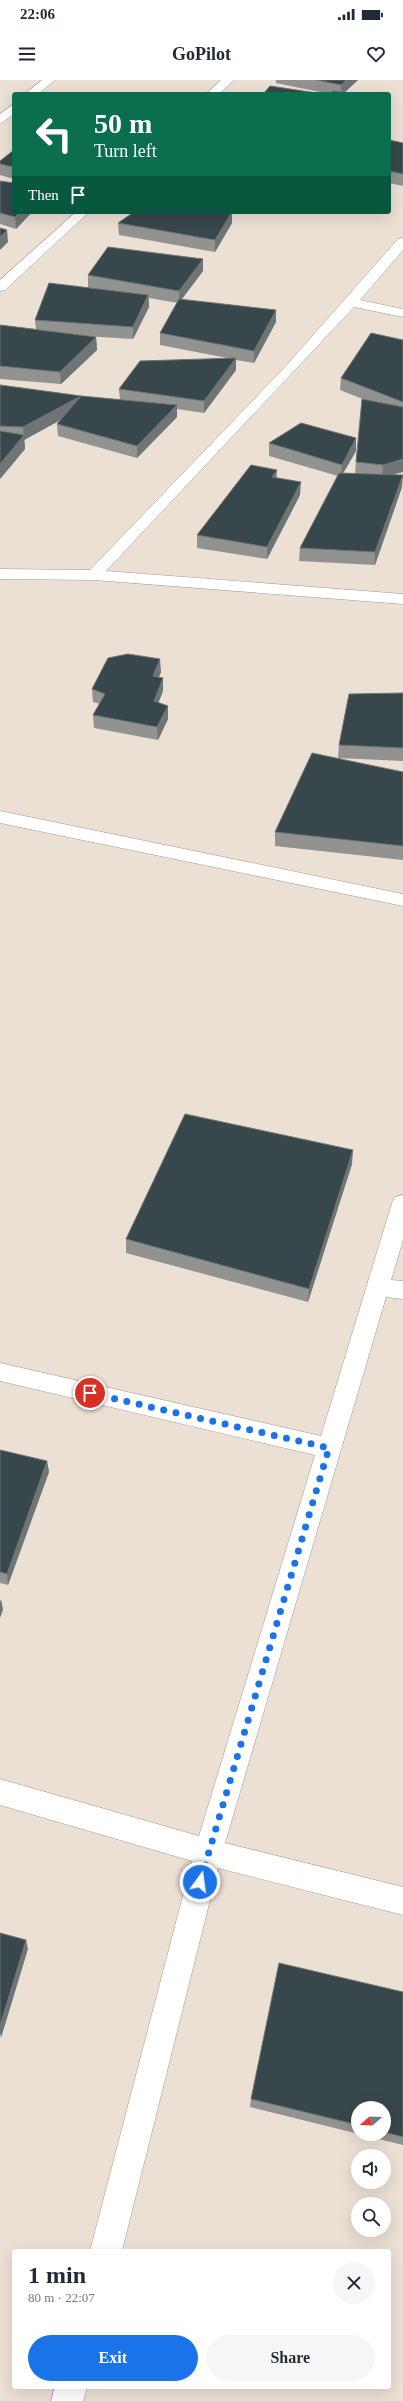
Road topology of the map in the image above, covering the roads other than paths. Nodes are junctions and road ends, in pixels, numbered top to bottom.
1 (49, 80) edge
2 (228, 80) edge
3 (34, 92) edge
4 (214, 92) edge
5 (12, 110) edge
6 (0, 120) edge
7 (80, 214) edge
8 (403, 242) edge
9 (0, 287) edge
10 (353, 303) junction
11 (403, 313) edge
12 (0, 574) edge
13 (94, 575) junction
14 (403, 599) edge
15 (0, 817) edge
16 (403, 900) edge
17 (403, 1203) edge
18 (378, 1287) junction
19 (403, 1290) edge
20 (0, 1372) edge
21 (329, 1448) junction
22 (0, 1792) edge
23 (208, 1852) junction
24 (403, 1901) edge
25 (107, 2249) edge
26 (70, 2389) edge
27 (67, 2401) edge

1 - 3 street
2 - 4 street
5 - 6 street
7 - 9 street
8 - 10 street
10 - 11 street
10 - 13 street
12 - 13 street
13 - 14 street
15 - 16 street
17 - 18 street
18 - 19 street
18 - 21 street
20 - 21 street
21 - 23 street
22 - 23 street
23 - 24 street
23 - 25 street
26 - 27 street

